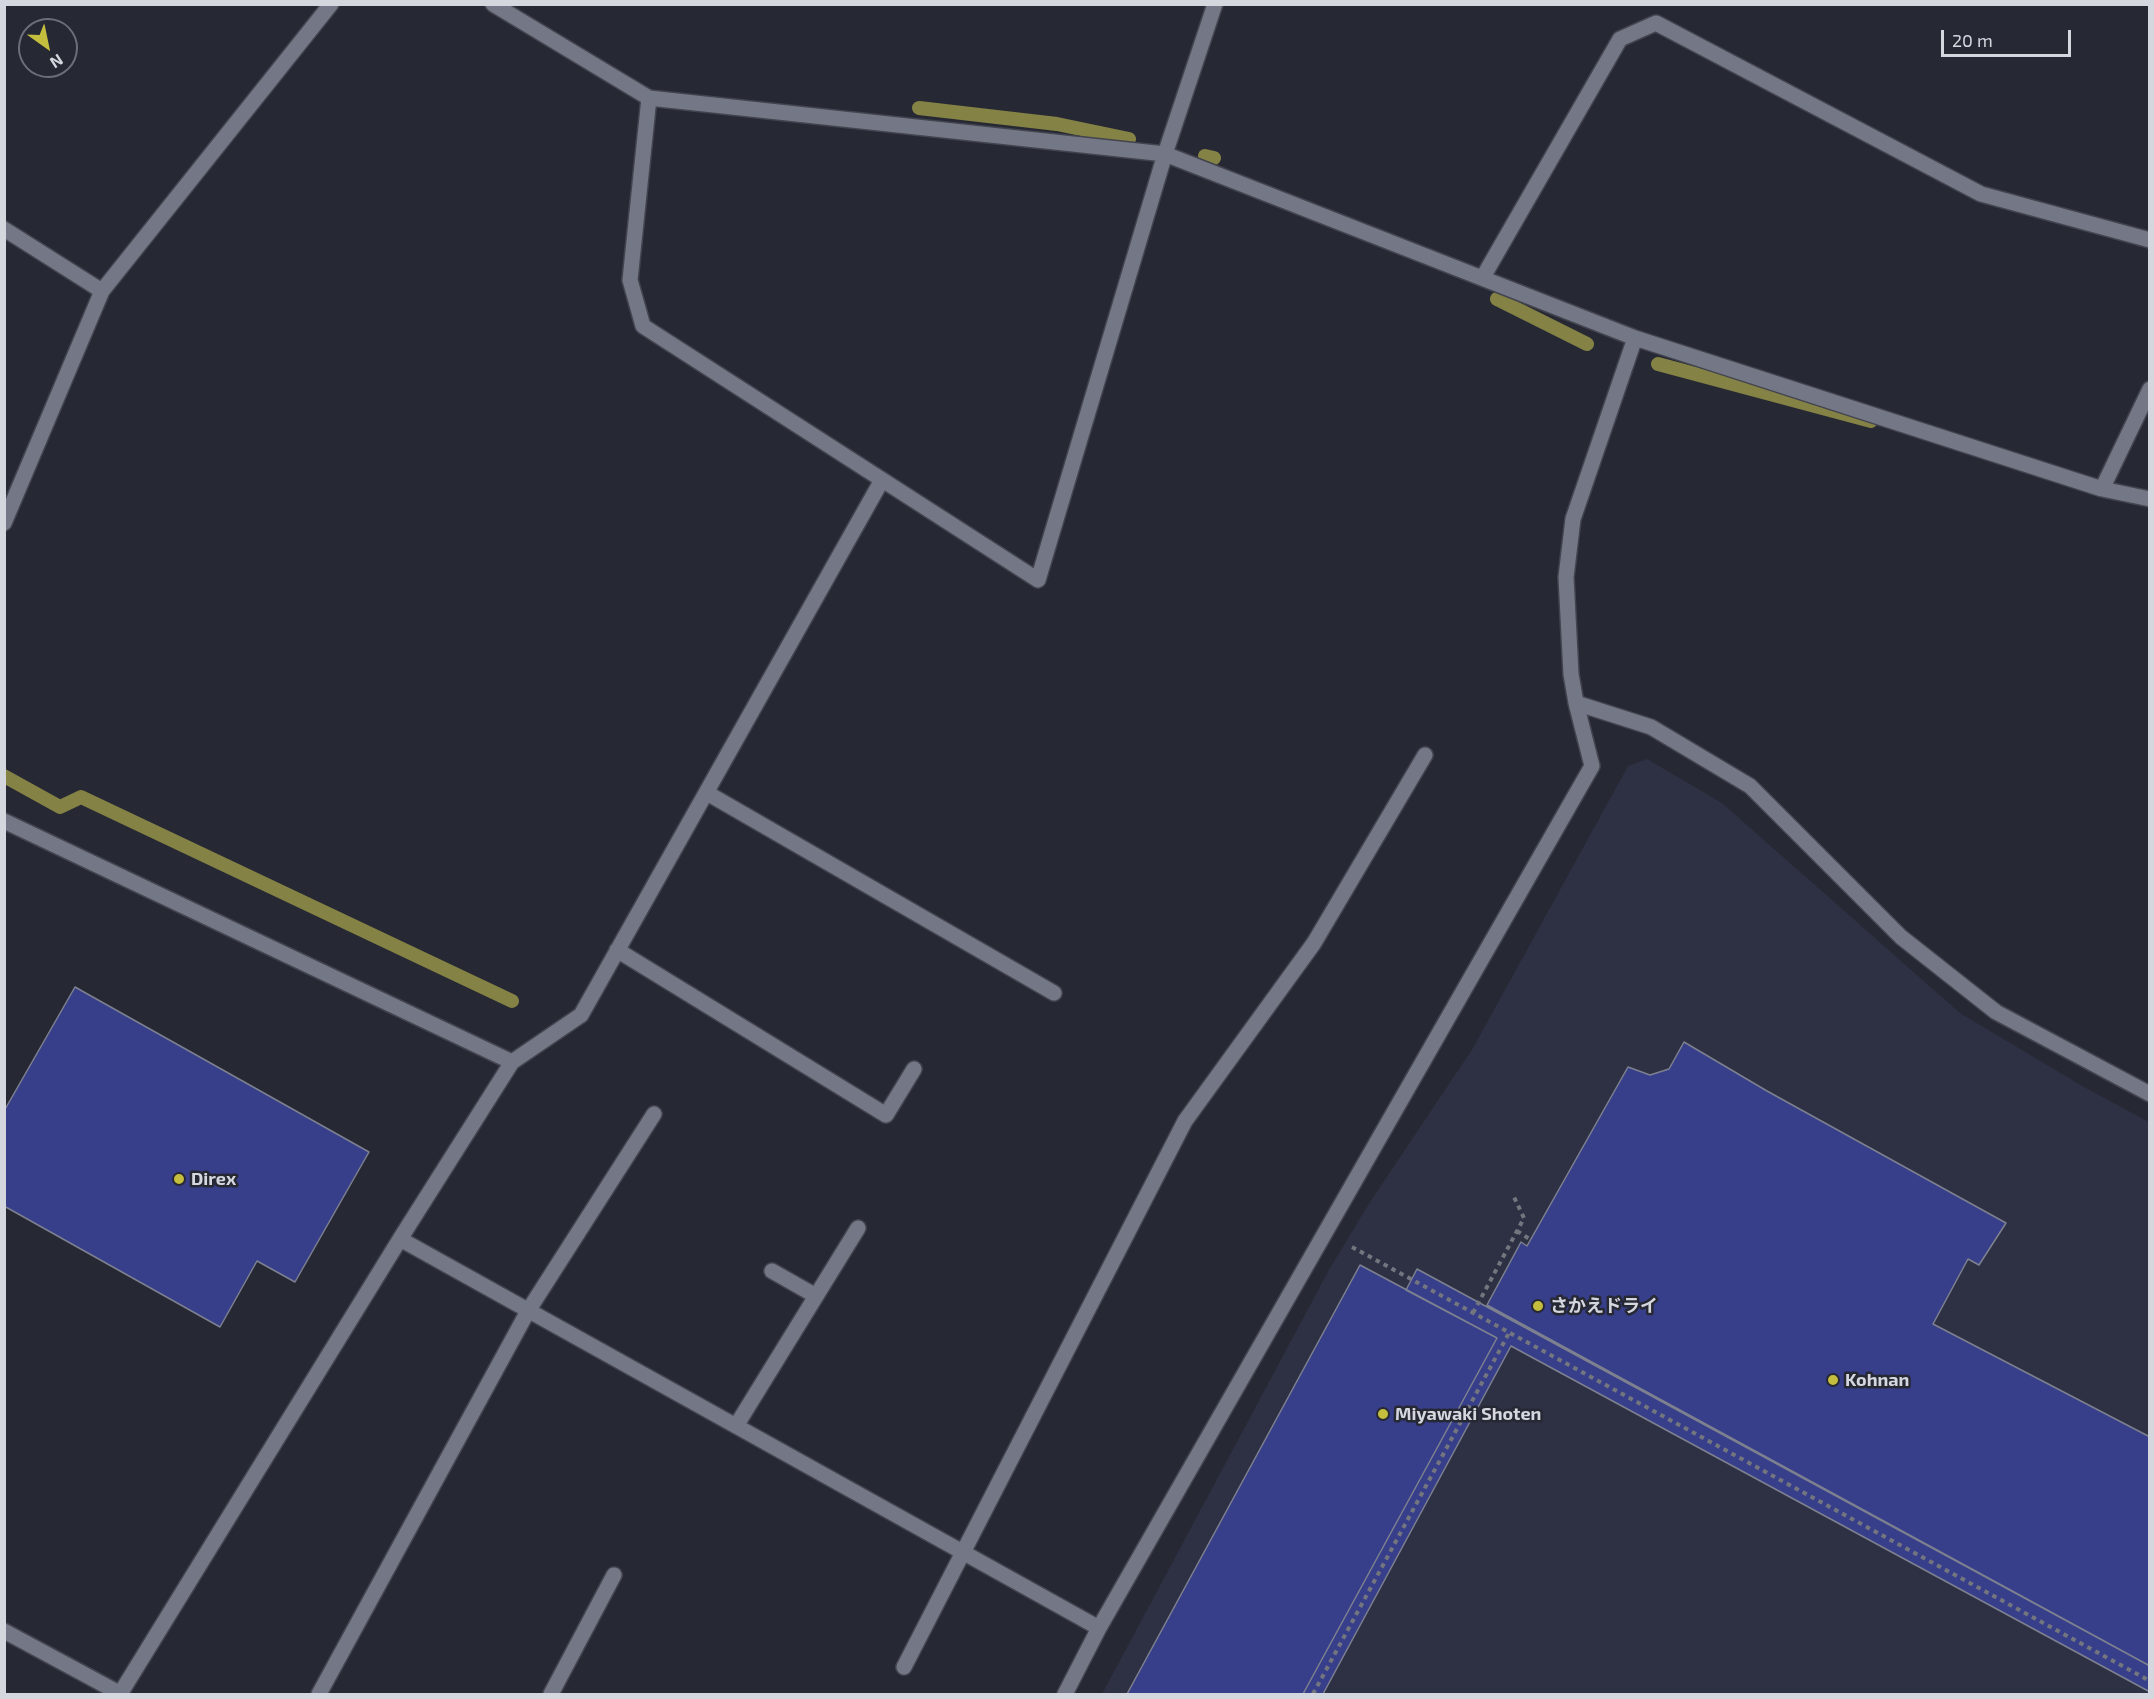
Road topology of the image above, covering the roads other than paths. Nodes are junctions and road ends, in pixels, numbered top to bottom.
1 (331, 4) edge
2 (493, 4) edge
3 (1215, 4) edge
4 (649, 98) junction
5 (1165, 154) junction
6 (4, 229) edge
7 (2150, 240) edge
8 (1483, 278) junction
9 (102, 291) junction
10 (1635, 338) junction
11 (2150, 389) edge
12 (882, 480) junction
13 (2102, 489) junction
14 (2150, 499) edge
15 (4, 522) edge
16 (1576, 703) junction
17 (1425, 755) dead end
18 (707, 793) junction
19 (4, 821) edge
20 (617, 950) junction
21 (1054, 993) dead end
22 (512, 1062) junction
23 (914, 1069) dead end
24 (2150, 1094) edge
25 (654, 1114) dead end
26 (858, 1228) dead end
27 (400, 1239) junction
28 (772, 1271) dead end
29 (816, 1296) junction
30 (528, 1311) junction
31 (736, 1426) junction
32 (964, 1553) junction
33 (614, 1575) dead end
34 (1100, 1628) junction
35 (4, 1631) edge
36 (904, 1667) dead end
37 (121, 1694) edge
38 (319, 1695) edge
39 (551, 1695) edge
40 (1065, 1695) edge

1 - 9 street
2 - 4 street
3 - 5 street
4 - 5 street
4 - 12 street
5 - 8 street
5 - 12 street
6 - 9 street
7 - 8 street
8 - 10 street
9 - 15 street
10 - 13 street
10 - 16 street
11 - 13 street
12 - 18 street
13 - 14 street
16 - 24 street
16 - 34 street
17 - 32 street
18 - 20 street
18 - 21 street
19 - 22 street
20 - 22 street
20 - 23 street
22 - 27 street
25 - 30 street
26 - 29 street
27 - 30 street
27 - 37 street
28 - 29 street
29 - 31 street
30 - 31 street
30 - 38 street
31 - 32 street
32 - 34 street
32 - 36 street
33 - 39 street
34 - 40 street
35 - 37 street

